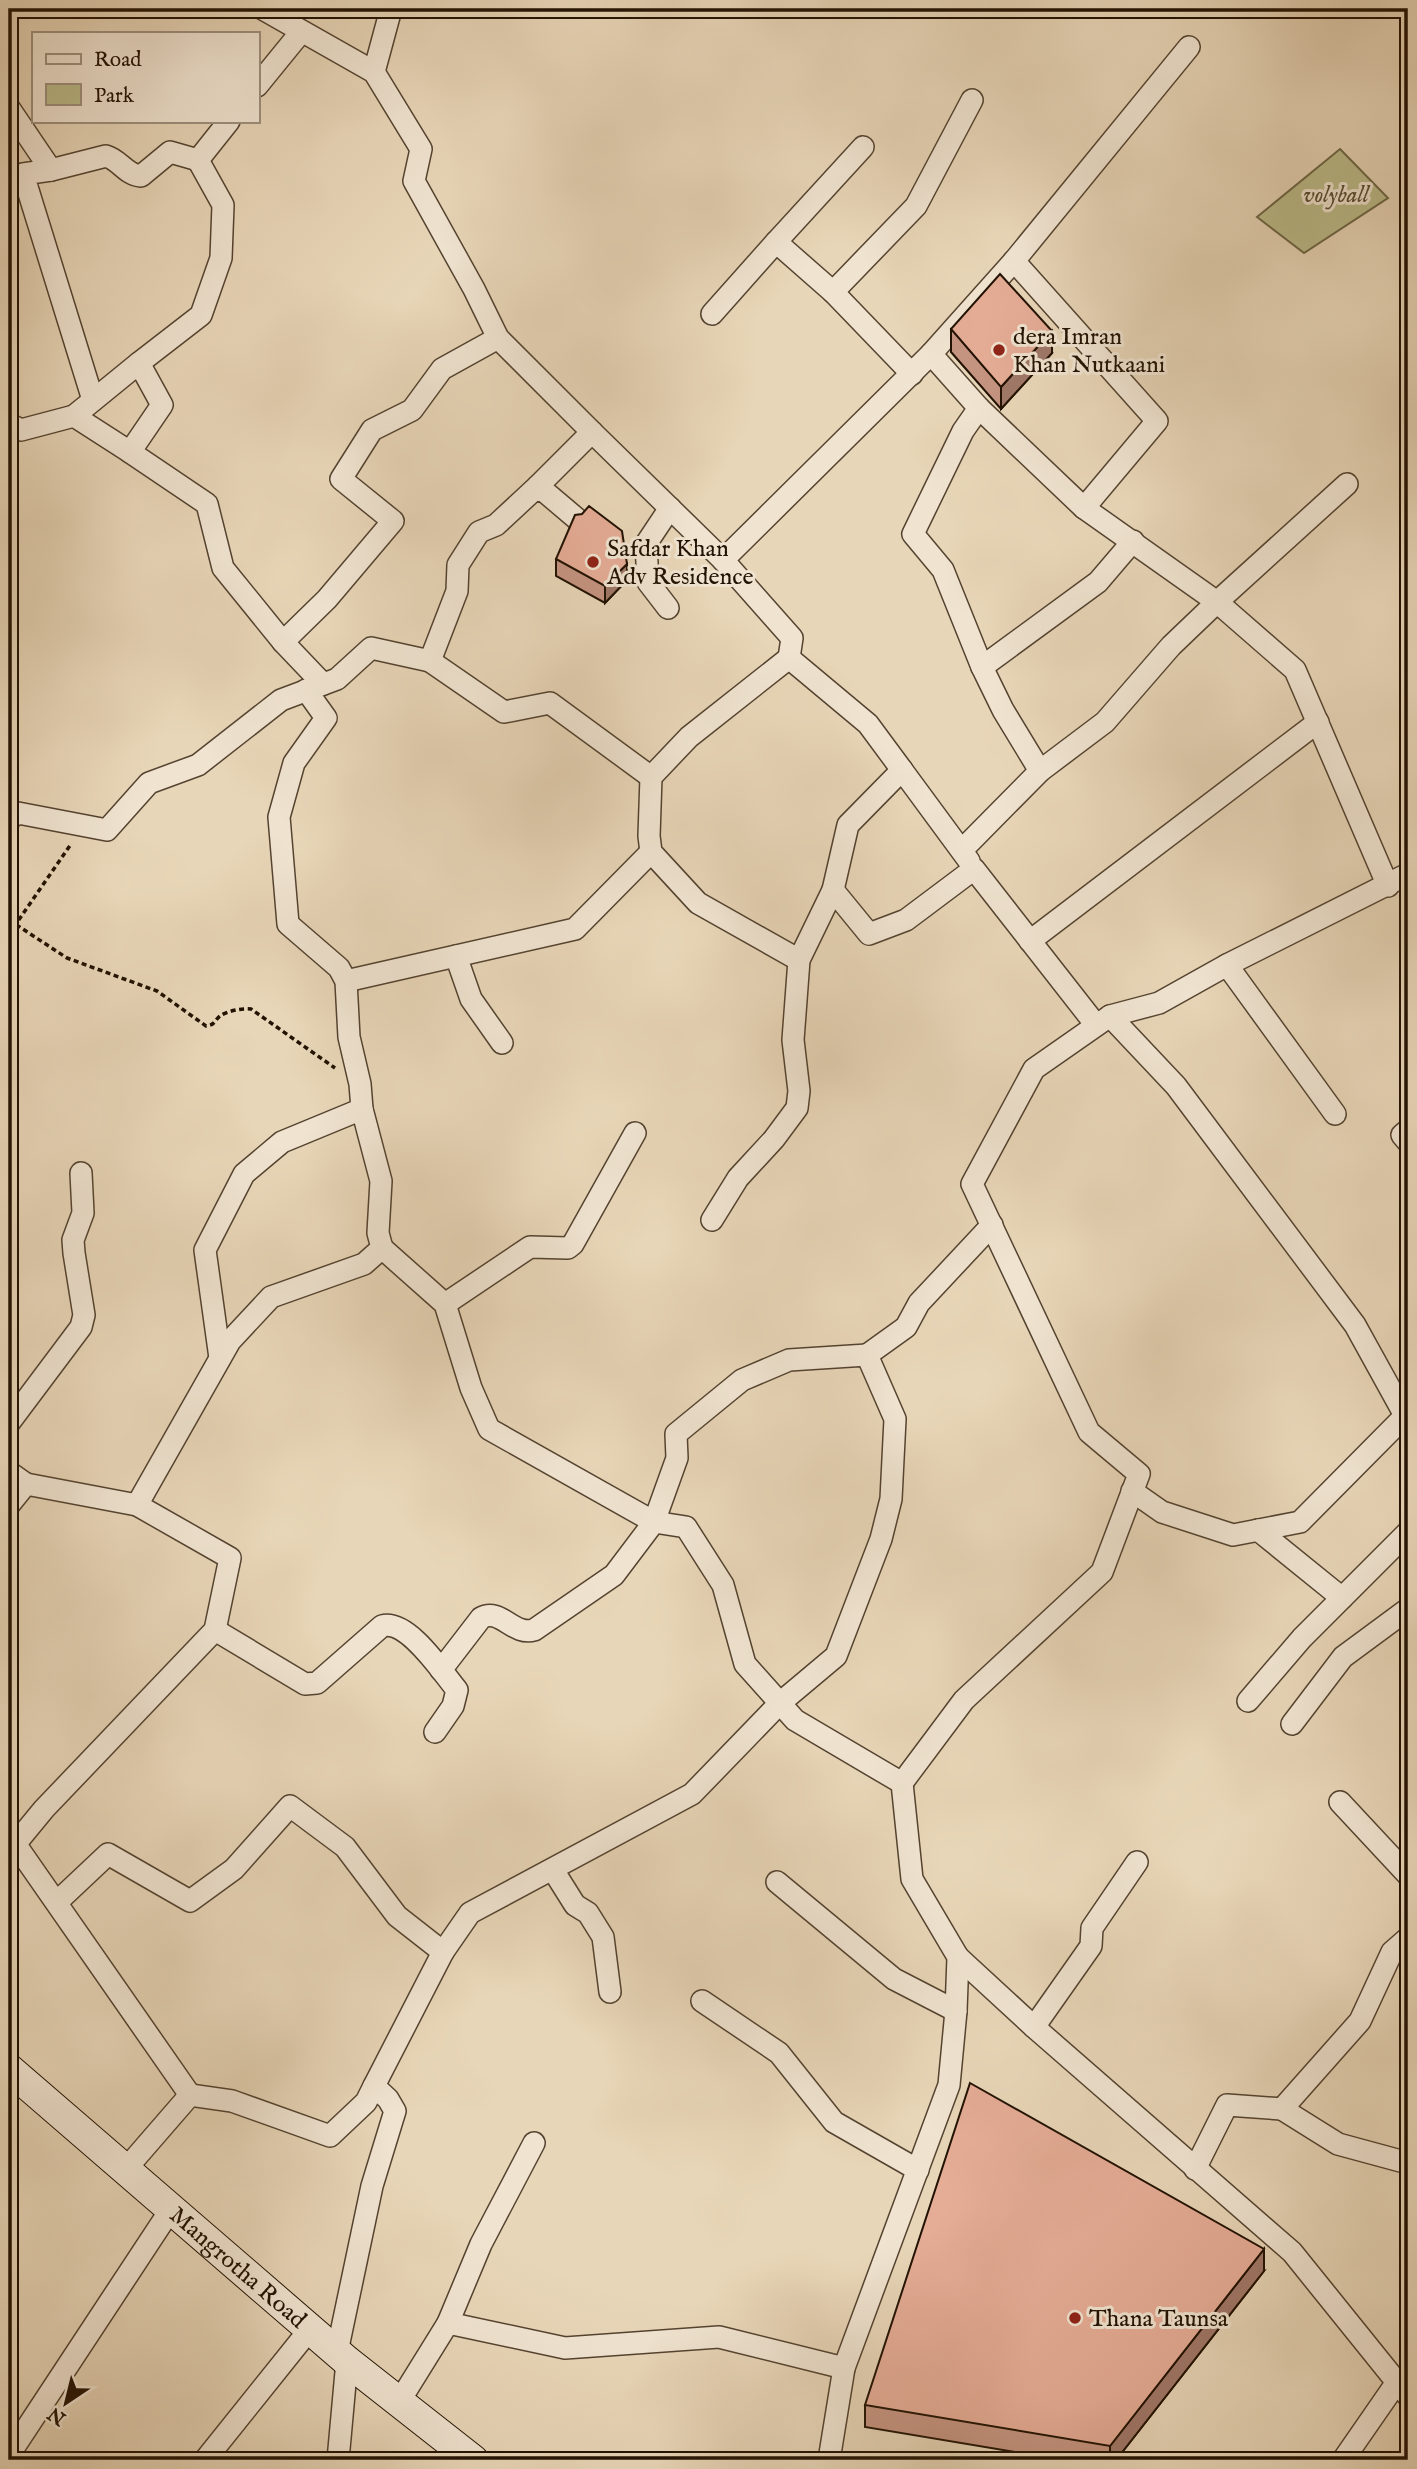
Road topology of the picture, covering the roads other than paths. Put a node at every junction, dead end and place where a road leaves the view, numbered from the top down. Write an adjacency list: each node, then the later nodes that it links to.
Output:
1 (263, 9): 3 (street)
2 (391, 9): 5 (street)
3 (301, 32): 5 (street); 6 (street)
4 (1189, 47): 15 (street)
5 (374, 72): 18 (street)
6 (259, 84)
7 (972, 100): 16 (street)
8 (9, 108): 12 (street)
9 (228, 122): 11 (street)
10 (863, 147): 14 (street)
11 (198, 160): 12 (street); 20 (street)
12 (51, 170): 13 (street)
13 (16, 178): 22 (street)
14 (776, 242): 16 (street); 17 (street)
15 (1014, 261): 19 (street); 32 (street)
16 (833, 292): 21 (street)
17 (712, 314)
18 (498, 338): 26 (street); 38 (street)
19 (931, 354): 21 (street); 23 (street)
20 (139, 363): 22 (street); 28 (street)
21 (912, 374): 35 (street)
22 (93, 400): 24 (street)
23 (979, 408): 32 (street); 41 (street)
24 (74, 416): 25 (street); 28 (street)
25 (15, 427): 27 (street)
26 (592, 432): 30 (street); 31 (street)
27 (9, 447)
28 (130, 452): 38 (street)
29 (1346, 484): 36 (street)
30 (538, 486): 33 (street); 40 (street)
31 (670, 508): 35 (street); 37 (street)
32 (1084, 508): 34 (street)
33 (577, 519)
34 (1133, 541): 36 (street); 41 (street)
35 (723, 560): 39 (street)
36 (1217, 602): 43 (street); 45 (street)
37 (668, 608)
38 (283, 642): 42 (street)
39 (789, 658): 44 (street); 46 (street)
40 (430, 661): 42 (street); 46 (street)
41 (982, 667): 45 (street)
42 (315, 687): 47 (street); 58 (street)
43 (1318, 722): 52 (street); 54 (street)
44 (902, 770): 48 (street); 53 (street)
45 (1040, 771): 48 (street)
46 (651, 777): 49 (street)
47 (9, 819)
48 (961, 850): 50 (street)
49 (651, 852): 55 (street); 56 (street)
50 (974, 869): 53 (street); 54 (street)
51 (1408, 874): 52 (street)
52 (1388, 886): 57 (street)
53 (833, 890): 56 (street)
54 (1030, 941): 59 (street)
55 (456, 956): 58 (street); 60 (street)
56 (799, 960): 67 (street)
57 (1227, 965): 59 (street); 62 (street)
58 (346, 981): 61 (street)
59 (1103, 1020): 68 (street); 73 (street)
60 (502, 1044)
61 (362, 1109): 69 (street); 72 (street)
62 (1335, 1114)
63 (1408, 1130): 65 (street)
64 (635, 1133): 70 (street)
65 (1408, 1142)
66 (81, 1173): 74 (street)
67 (712, 1220)
68 (992, 1225): 71 (street); 76 (street)
69 (382, 1248): 70 (street); 72 (street)
70 (444, 1304): 79 (street)
71 (867, 1355): 79 (street); 87 (street)
72 (220, 1358): 78 (street)
73 (1407, 1418): 80 (street)
74 (9, 1423)
75 (17, 1478): 77 (street); 78 (street)
76 (1132, 1491): 80 (street); 90 (street)
77 (9, 1505)
78 (137, 1505): 84 (street)
79 (654, 1522): 85 (street); 87 (street)
80 (1258, 1530): 82 (street)
81 (1408, 1532): 82 (street)
82 (1342, 1598): 86 (street)
83 (1408, 1609): 88 (street)
84 (215, 1630): 85 (street); 92 (street)
85 (441, 1670): 89 (street)
86 (1248, 1701)
87 (780, 1703): 90 (street); 94 (street)
88 (1292, 1724)
89 (435, 1732)
90 (902, 1783): 100 (street)
91 (1340, 1802): 95 (street)
92 (12, 1839): 97 (street)
93 (1137, 1862): 104 (street)
94 (553, 1870): 99 (street); 101 (street)
95 (1408, 1875)
96 (777, 1882): 103 (street)
97 (57, 1902): 99 (street); 107 (street)
98 (1408, 1938): 108 (street)
99 (443, 1952): 106 (street)
100 (958, 1957): 103 (street); 104 (street)
101 (610, 1992)
102 (702, 2001): 113 (street)
103 (956, 2011): 113 (street)
104 (1034, 2027): 111 (street)
105 (9, 2070): 112 (main road, Mangrotha Road)
106 (374, 2086): 107 (street); 117 (street)
107 (190, 2095): 112 (street)
108 (1282, 2109): 110 (street); 111 (street)
109 (534, 2143): 115 (street)
110 (1408, 2163)
111 (1195, 2169): 119 (street)
112 (125, 2170): 114 (main road, Mangrotha Road)
113 (918, 2170): 118 (street)
114 (171, 2210): 116 (main road, Mangrotha Road); 121 (street)
115 (449, 2323): 118 (street); 120 (street)
116 (310, 2329): 117 (main road, Mangrotha Road); 122 (street)
117 (342, 2357): 120 (main road, Mangrotha Road); 123 (street)
118 (844, 2368): 125 (street)
119 (1403, 2389): 126 (street)
120 (399, 2402): 124 (main road, Mangrotha Road)
121 (9, 2455)
122 (205, 2460)
123 (338, 2460)
124 (473, 2460)
125 (829, 2460)
126 (1343, 2460)

